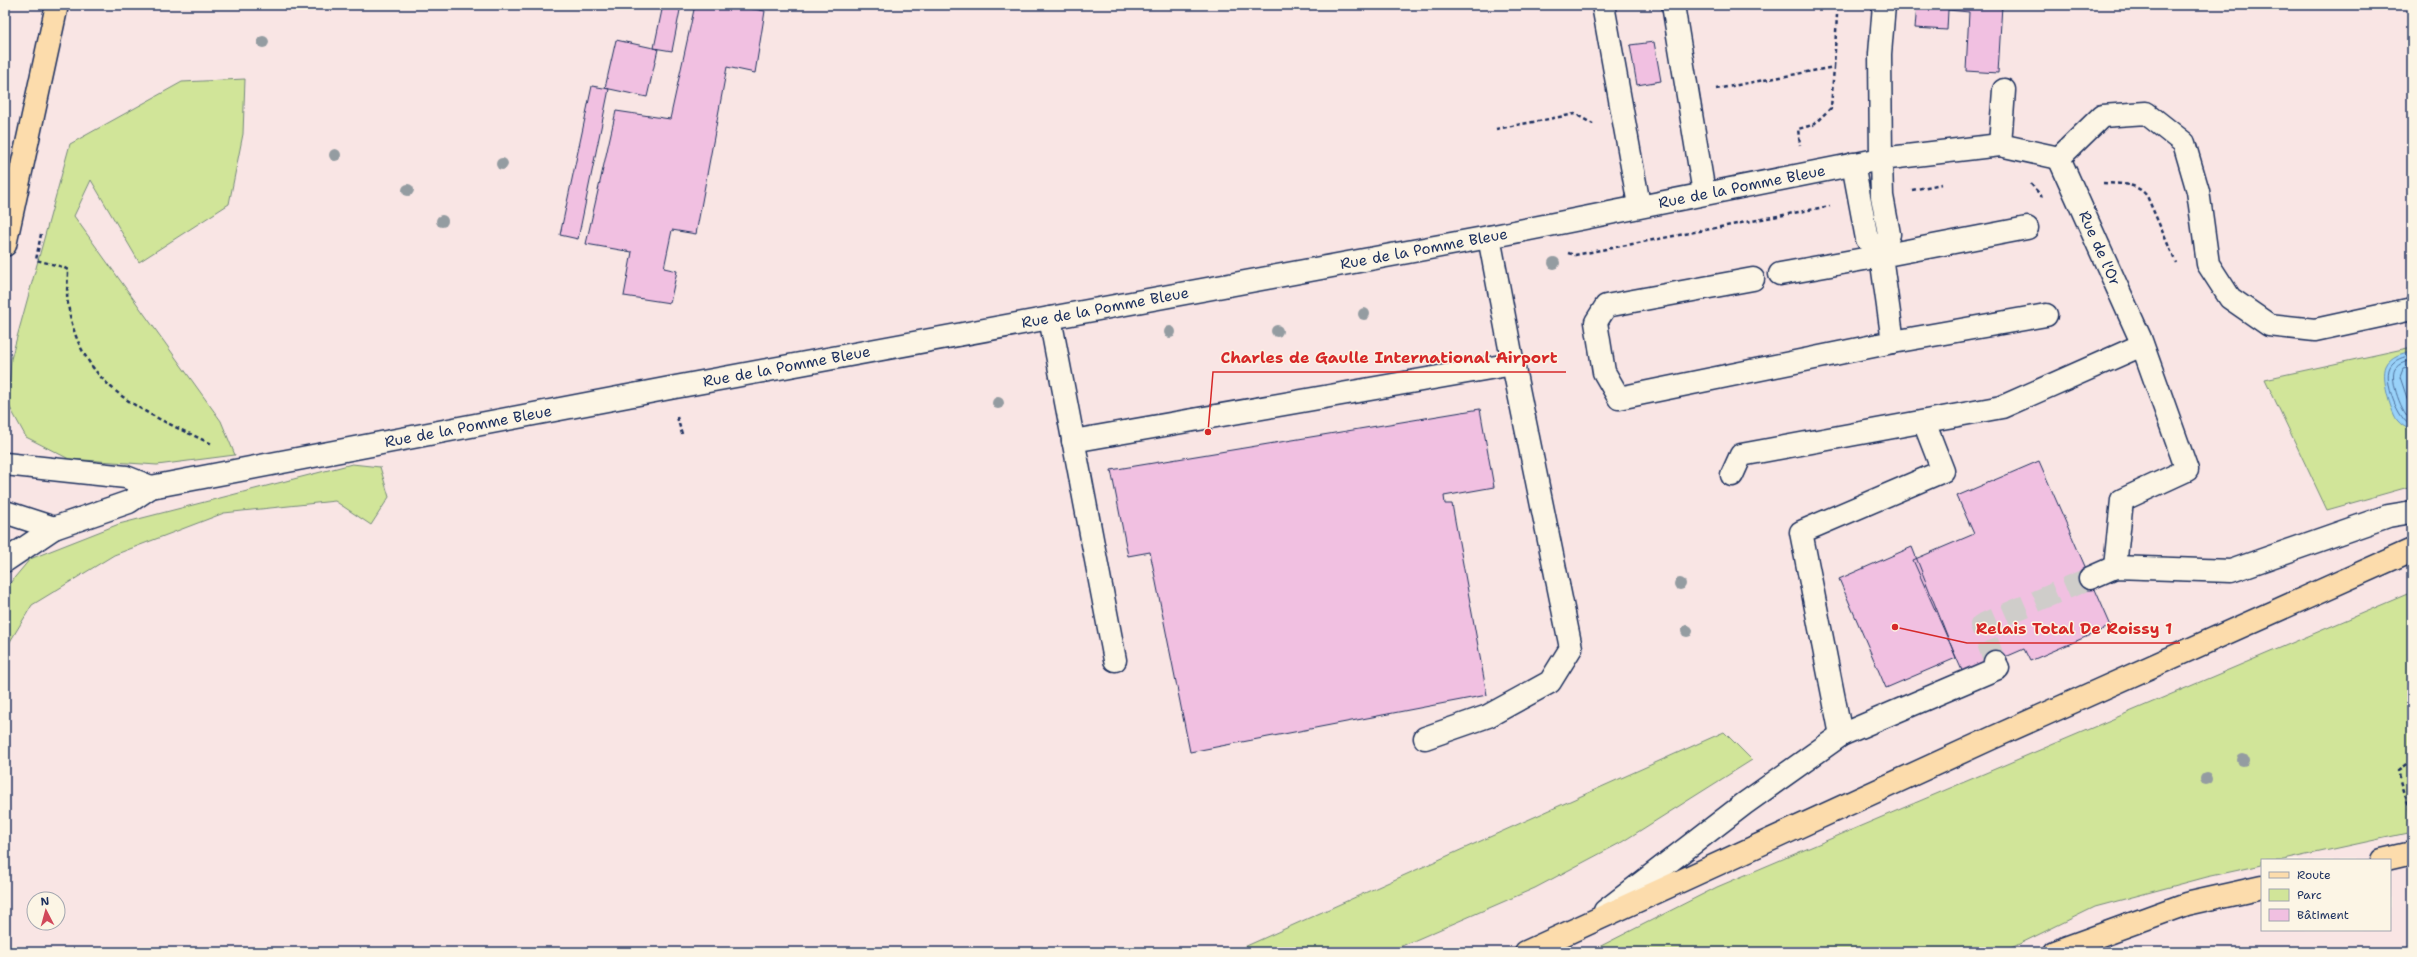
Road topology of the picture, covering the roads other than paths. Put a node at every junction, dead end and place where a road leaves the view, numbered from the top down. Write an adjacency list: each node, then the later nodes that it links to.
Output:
1 (57, 5): 14 (main road)
2 (1603, 5): 11 (street)
3 (1673, 5): 10 (street)
4 (1884, 5): 8 (street)
5 (2004, 90): 6 (street)
6 (2000, 145): 7 (street, Rue de la Pomme Bleue); 8 (street, Rue de la Pomme Bleue)
7 (2059, 158): 18 (street); 22 (street, Rue de l'Or)
8 (1881, 159): 9 (street, Rue de la Pomme Bleue); 15 (street)
9 (1853, 164): 10 (street, Rue de la Pomme Bleue); 15 (street)
10 (1704, 193): 11 (street, Rue de la Pomme Bleue)
11 (1639, 206): 13 (street, Rue de la Pomme Bleue)
12 (2027, 228): 15 (street)
13 (1489, 237): 20 (street, Rue de la Pomme Bleue); 23 (street)
14 (5, 245)
15 (1881, 256): 16 (street); 21 (street)
16 (1780, 274)
17 (1753, 279): 21 (street)
18 (2412, 309)
19 (2046, 315): 21 (street)
20 (1050, 318): 25 (street); 28 (street, Rue de la Pomme Bleue)
21 (1893, 342)
22 (2141, 342): 24 (street); 34 (street, Rue de l'Or)
23 (1513, 364): 25 (street); 39 (street)
24 (1924, 422): 27 (street); 38 (street)
25 (1073, 441): 36 (street)
26 (5, 464): 28 (street)
27 (1732, 476)
28 (151, 487): 31 (street, Rue de la Pomme Bleue)
29 (5, 512): 31 (street)
30 (2412, 512): 34 (street)
31 (54, 528): 33 (street, Rue de la Pomme Bleue)
32 (2412, 550): 43 (main road)
33 (5, 561)
34 (2115, 567): 35 (street)
35 (2090, 578)
36 (1115, 660)
37 (1995, 662): 38 (street)
38 (1841, 735): 43 (street)
39 (1425, 738)
40 (2412, 853): 41 (main road)
41 (2386, 859)
42 (2261, 887): 45 (main road)
43 (1588, 924): 44 (main road)
44 (1526, 952)
45 (2054, 952)

